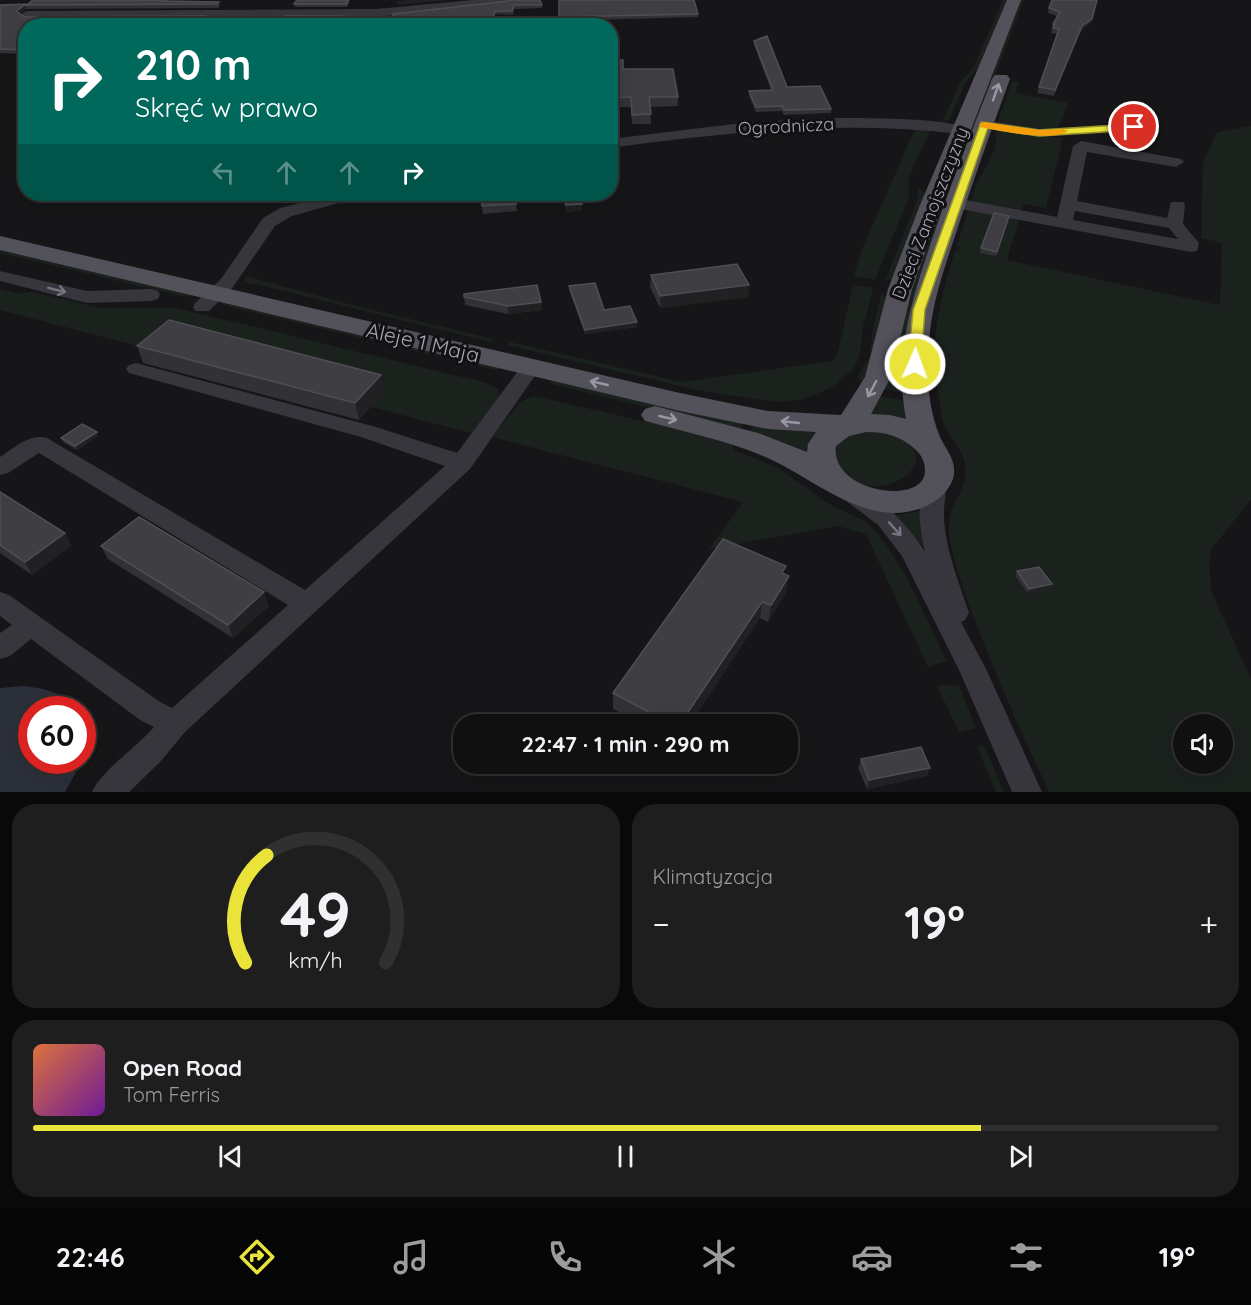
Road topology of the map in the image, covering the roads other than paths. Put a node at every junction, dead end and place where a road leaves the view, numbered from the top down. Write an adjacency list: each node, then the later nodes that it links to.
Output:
1 (508, 0): 4 (street)
2 (1014, 0): 7 (main road, Dzieci Zamojszczyzny)
3 (1030, 0): 5 (main road, Dzieci Zamojszczyzny, one-way to 3)
4 (26, 15)
5 (984, 124): 6 (street); 11 (main road, Dzieci Zamojszczyzny)
6 (1140, 127)
7 (961, 130): 8 (street, Ogrodnicza); 23 (main road, Dzieci Zamojszczyzny, one-way to 23)
8 (618, 143)
9 (1176, 162): 12 (street)
10 (327, 201): 20 (street)
11 (955, 203): 14 (street); 24 (main road, Dzieci Zamojszczyzny)
12 (1069, 205): 14 (street); 15 (street)
13 (1178, 205): 15 (street)
14 (1064, 223): 15 (street)
15 (1175, 224)
16 (0, 243): 20 (main road, Aleje 1 Maja)
17 (0, 258): 19 (main road, Aleje 1 Maja)
18 (0, 276): 19 (street, one-way to 19)
19 (151, 295): 20 (main road, Aleje 1 Maja)
20 (210, 300): 22 (main road, Aleje 1 Maja)
21 (136, 369): 25 (street)
22 (526, 375): 23 (main road, Aleje 1 Maja, one-way to 22); 25 (street); 28 (main road, Aleje 1 Maja, one-way to 28)
23 (849, 424): 24 (main road); 28 (main road)
24 (932, 449): 27 (main road)
25 (462, 464): 30 (street)
26 (0, 467): 30 (street)
27 (935, 484): 28 (main road); 33 (street)
28 (842, 487): 33 (street, one-way to 33)
29 (0, 602): 31 (street)
30 (308, 604): 34 (street)
31 (31, 625): 32 (street); 34 (street)
32 (0, 648)
33 (973, 671): 36 (street)
34 (175, 723): 35 (street)
35 (107, 792)
36 (1027, 792)

